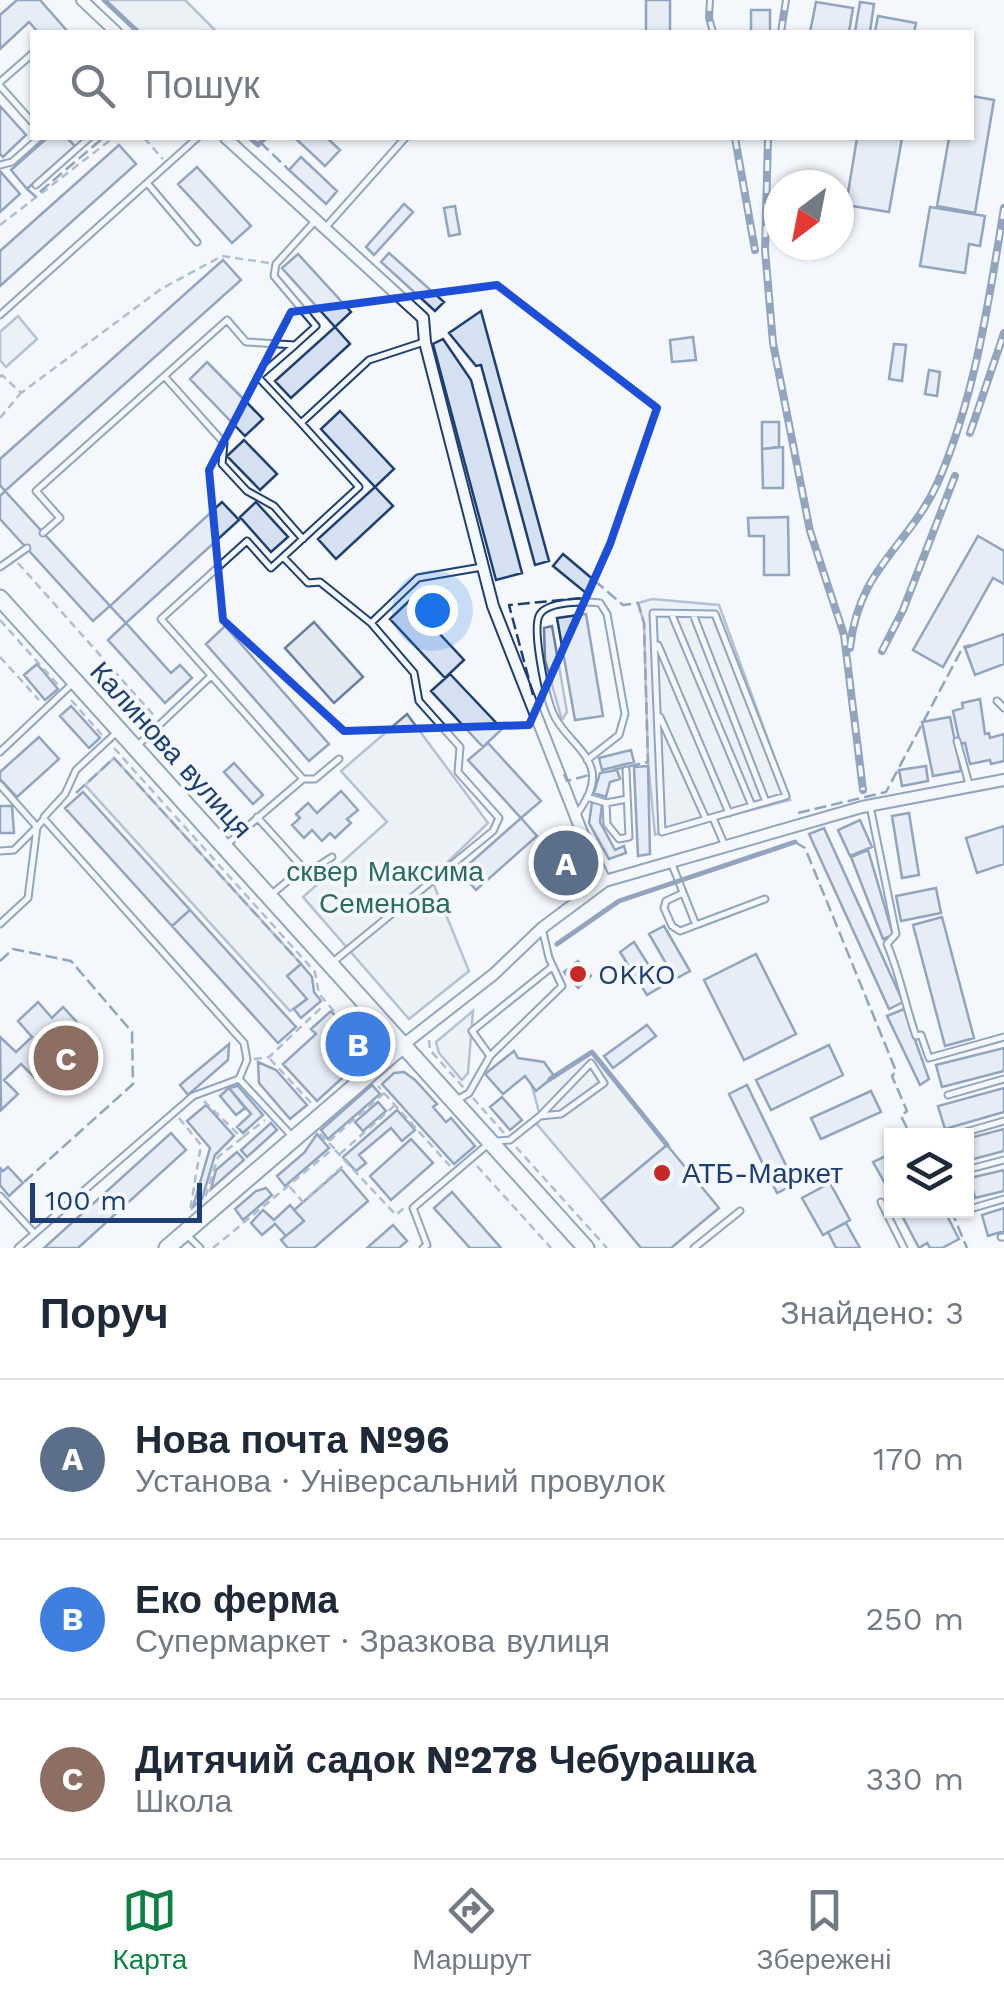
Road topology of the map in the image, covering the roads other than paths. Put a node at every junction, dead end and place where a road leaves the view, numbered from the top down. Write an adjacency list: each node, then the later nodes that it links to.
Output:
1 (82, 0): 2 (street)
2 (114, 30)
3 (30, 56): 4 (lane)
4 (0, 84): 5 (lane)
5 (30, 120)
6 (37, 140): 11 (lane)
7 (86, 140): 13 (lane)
8 (195, 140): 12 (lane)
9 (228, 140): 14 (street)
10 (403, 140): 14 (lane)
11 (0, 165)
12 (148, 184): 15 (lane); 16 (lane)
13 (36, 185)
14 (321, 224): 17 (street); 18 (lane)
15 (197, 242)
16 (0, 315)
17 (426, 342): 20 (lane); 26 (street)
18 (295, 345): 19 (lane); 20 (lane)
19 (165, 377): 21 (lane); 22 (lane)
20 (301, 423): 22 (lane)
21 (44, 533)
22 (303, 539): 24 (lane)
23 (26, 548): 25 (lane)
24 (283, 557): 30 (lane); 32 (lane)
25 (0, 567)
26 (482, 567): 30 (lane); 56 (street)
27 (0, 598): 33 (main road, Калинова вулиця)
28 (672, 614): 29 (lane); 31 (lane); 52 (lane)
29 (694, 614): 51 (lane); 51 (lane)
30 (371, 623): 73 (lane)
31 (656, 642): 36 (lane); 54 (lane)
32 (211, 676): 39 (lane); 44 (lane)
33 (70, 687): 37 (main road, Калинова вулиця); 40 (lane)
34 (997, 701): 35 (lane)
35 (1004, 708)
36 (658, 714): 58 (lane); 58 (lane)
37 (114, 735): 39 (main road, Калинова вулиця); 57 (lane)
38 (958, 741): 47 (lane)
39 (136, 748): 61 (main road, Калинова вулиця)
40 (0, 752)
41 (339, 759): 44 (lane)
42 (587, 760): 42 (lane); 48 (lane)
43 (626, 770): 49 (lane)
44 (303, 779): 55 (lane)
45 (1004, 780): 47 (street)
46 (0, 786): 59 (lane)
47 (970, 787): 53 (street)
48 (587, 798): 50 (lane); 56 (lane)
49 (627, 799): 50 (lane); 50 (lane)
50 (606, 802)
51 (766, 802): 52 (lane)
52 (752, 806): 54 (lane)
53 (870, 806): 60 (street); 75 (lane)
54 (729, 813): 58 (lane)
55 (257, 816): 61 (lane); 65 (lane)
56 (576, 816): 66 (street)
57 (44, 818): 59 (lane); 78 (lane)
58 (710, 818): 60 (lane)
59 (37, 827): 62 (lane); 70 (lane)
60 (725, 846): 64 (street)
61 (224, 847): 68 (main road, Калинова вулиця)
62 (0, 851)
63 (332, 856): 65 (lane)
64 (671, 862): 66 (street); 67 (lane)
65 (303, 868): 68 (lane)
66 (606, 881): 72 (street)
67 (683, 893): 71 (lane); 71 (lane)
68 (270, 896): 73 (main road, Калинова вулиця)
69 (765, 899): 71 (lane)
70 (0, 924)
71 (696, 924)
72 (542, 928): 74 (lane); 76 (street)
73 (331, 964): 76 (main road, Калинова вулиця)
74 (552, 966): 77 (lane); 77 (lane)
75 (1004, 1037)
76 (403, 1045): 81 (main road, Калинова вулиця); 85 (main road)
77 (490, 1056): 81 (lane)
78 (239, 1079): 85 (lane); 95 (lane)
79 (1004, 1079): 80 (lane)
80 (948, 1094)
81 (454, 1102): 86 (main road, Калинова вулиця)
82 (540, 1116): 82 (lane); 86 (lane)
83 (1004, 1121): 84 (lane)
84 (974, 1130)
85 (293, 1138): 94 (main road)
86 (490, 1142): 96 (lane); 100 (main road, Калинова вулиця)
87 (1004, 1160): 88 (lane)
88 (974, 1168)
89 (0, 1196): 95 (lane)
90 (1004, 1199): 92 (lane)
91 (881, 1202): 102 (lane)
92 (974, 1208)
93 (740, 1210): 101 (lane)
94 (185, 1232): 98 (main road); 99 (lane)
95 (34, 1234): 97 (lane)
96 (426, 1247)
97 (18, 1248)
98 (167, 1248)
99 (200, 1248)
100 (586, 1248)
101 (694, 1248)
102 (904, 1248)

